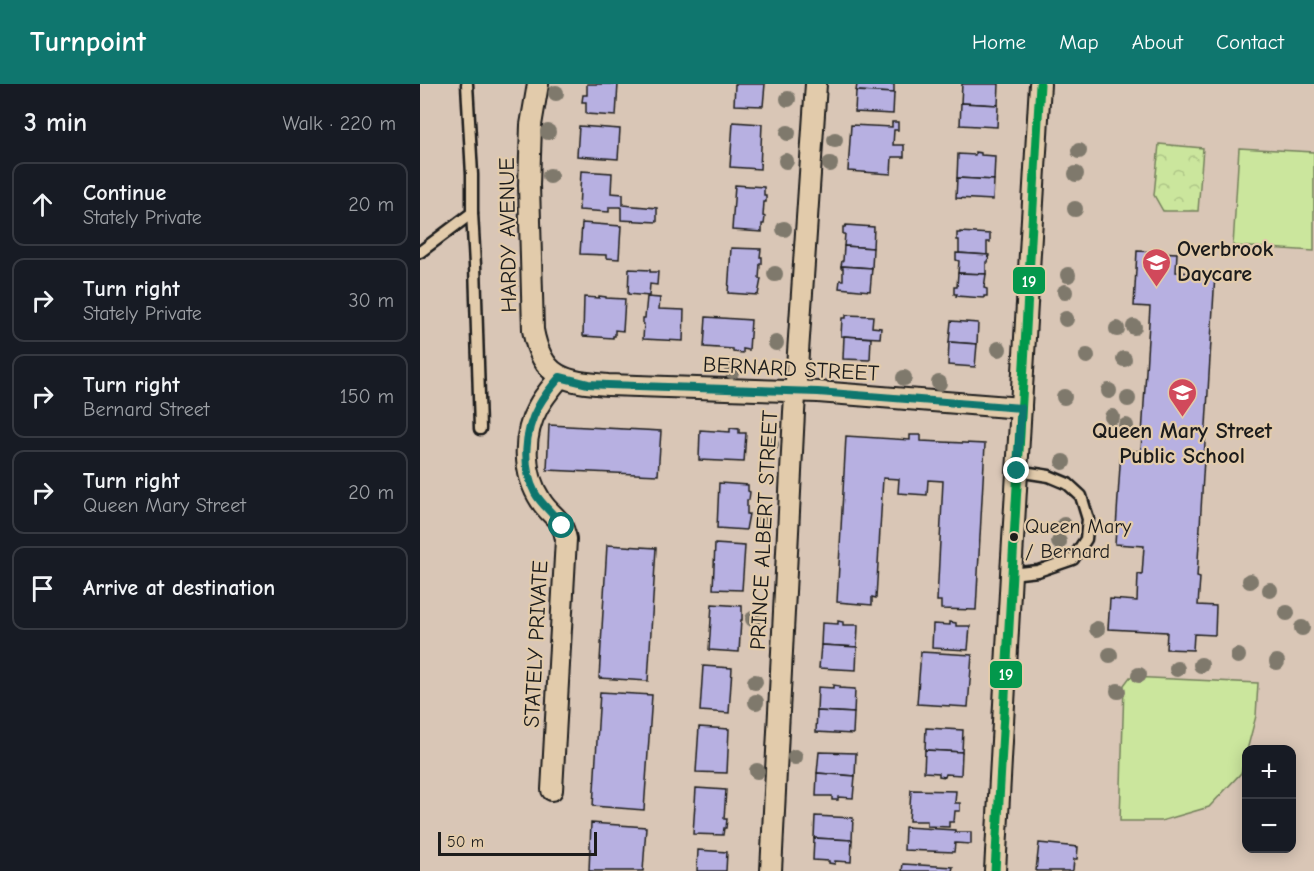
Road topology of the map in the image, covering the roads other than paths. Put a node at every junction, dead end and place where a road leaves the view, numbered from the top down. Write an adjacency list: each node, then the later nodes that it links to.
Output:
1 (467, 84): 5 (lane)
2 (538, 84): 7 (street, HARDY AVENUE)
3 (816, 84): 8 (street, PRINCE ALBERT STREET)
4 (1040, 84): 9 (street)
5 (472, 213): 6 (lane); 10 (lane)
6 (420, 252)
7 (560, 377): 8 (street, BERNARD STREET); 13 (street, STATELY PRIVATE)
8 (796, 392): 9 (street, BERNARD STREET); 14 (street, PRINCE ALBERT STREET)
9 (1021, 408): 11 (street)
10 (480, 429)
11 (1017, 471): 12 (street); 12 (lane)
12 (1011, 574): 15 (street)
13 (552, 790)
14 (771, 871)
15 (996, 871)

